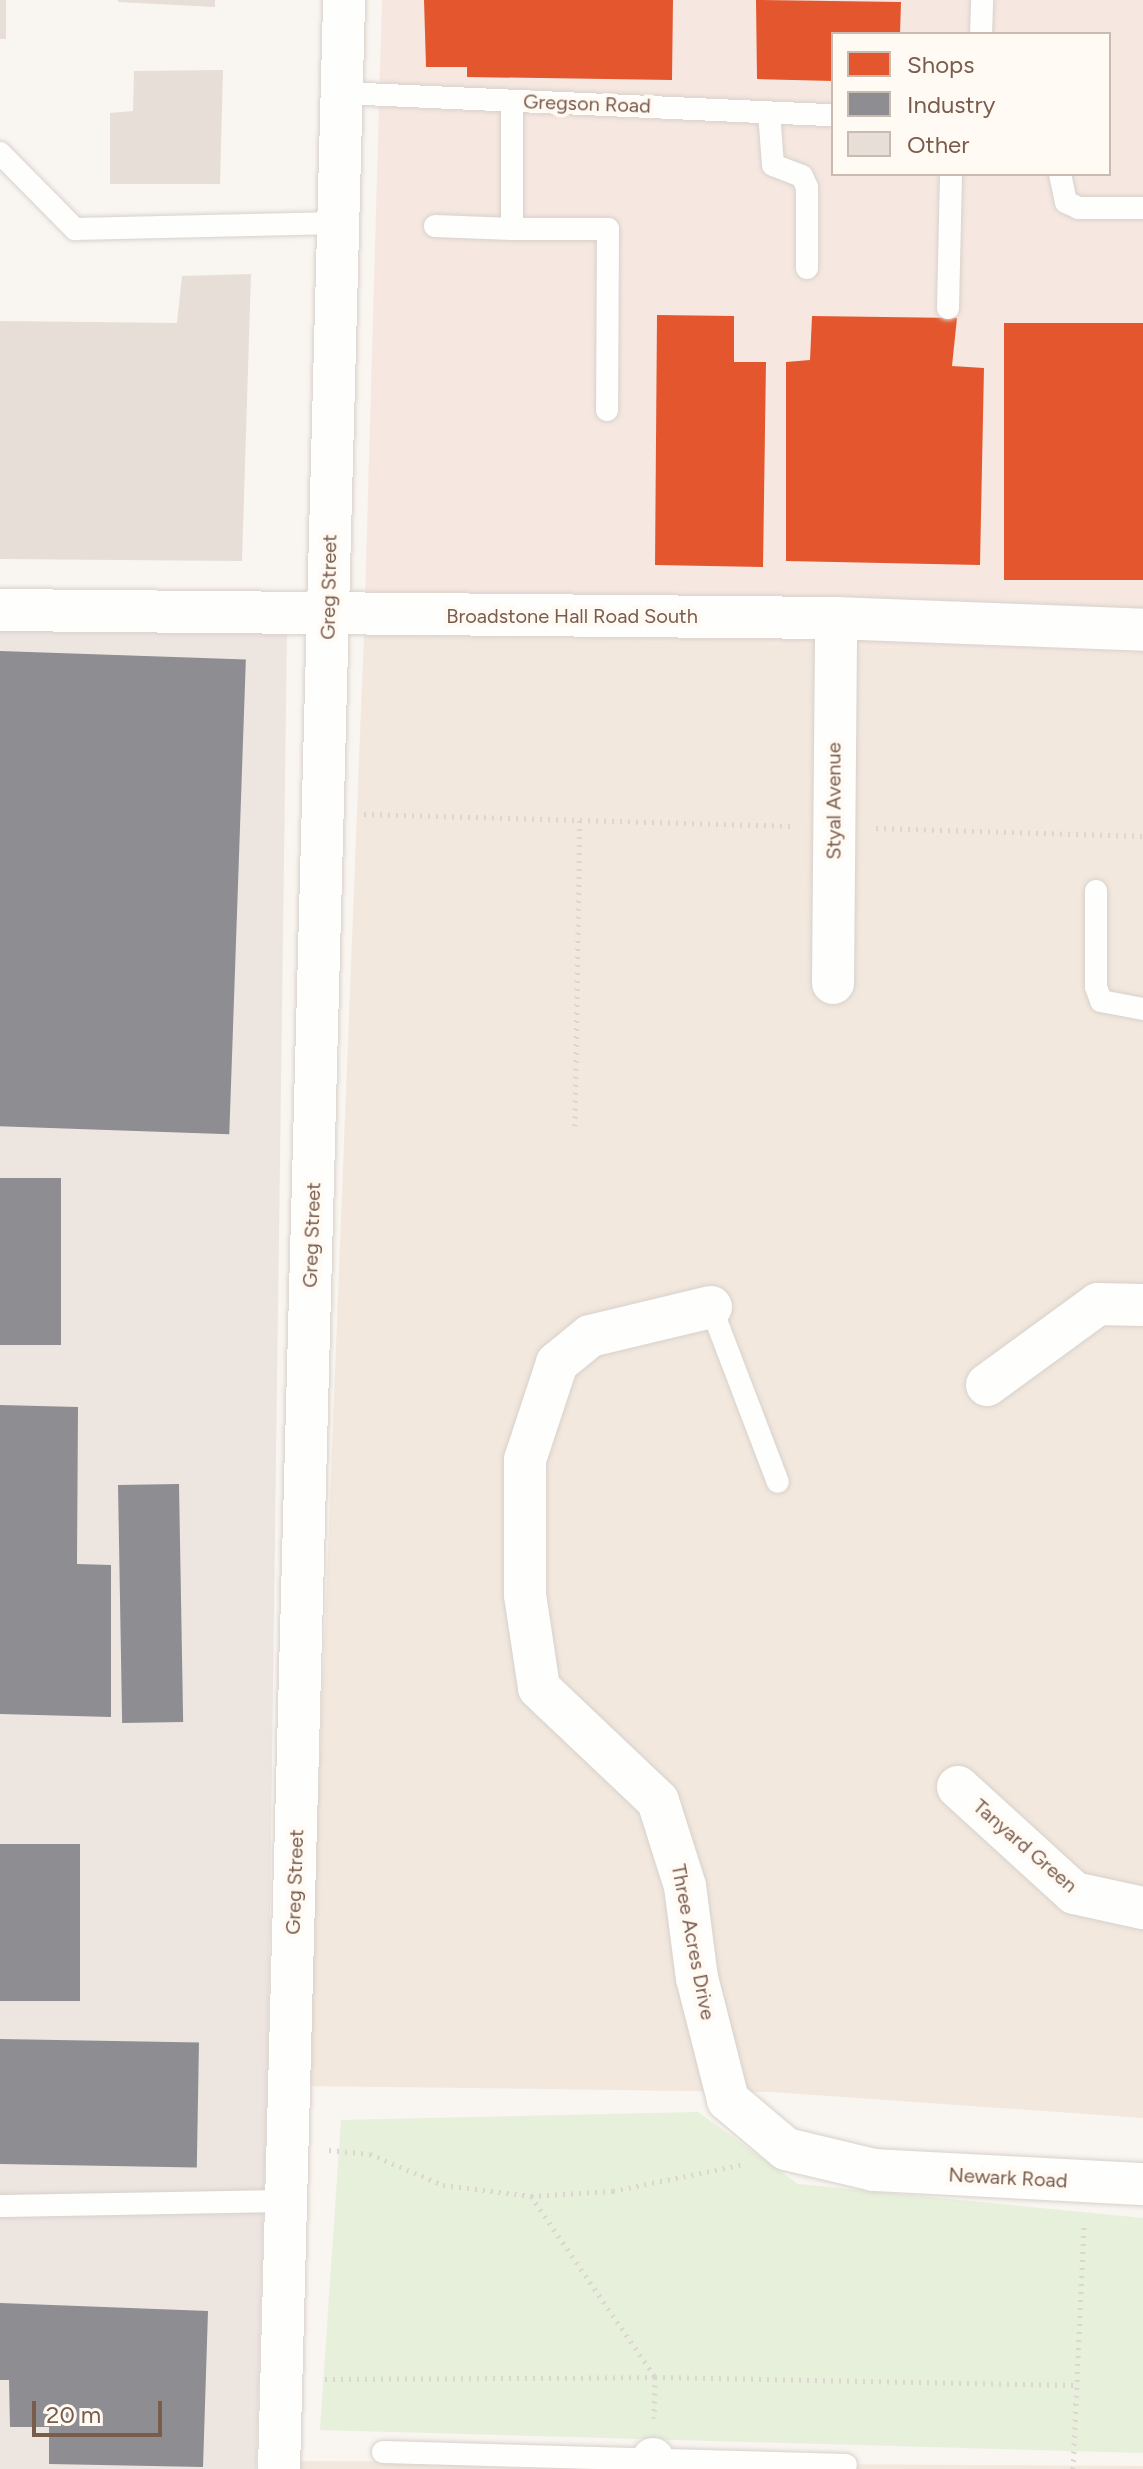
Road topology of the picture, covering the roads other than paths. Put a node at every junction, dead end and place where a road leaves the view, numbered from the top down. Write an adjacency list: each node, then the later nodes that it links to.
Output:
1 (344, 0): 4 (street, Greg Street)
2 (982, 0): 3 (lane)
3 (981, 32)
4 (342, 93): 5 (lane, Gregson Road); 12 (street, Greg Street)
5 (512, 101): 6 (lane, Gregson Road); 14 (lane)
6 (769, 112): 7 (lane, Gregson Road); 15 (lane)
7 (831, 115)
8 (0, 153): 12 (lane)
9 (951, 176): 16 (lane)
10 (1060, 176): 11 (lane)
11 (1143, 208)
12 (338, 223): 19 (street, Greg Street)
13 (435, 226): 14 (lane)
14 (512, 229): 17 (lane)
15 (807, 268)
16 (948, 308)
17 (607, 410)
18 (0, 610): 19 (street, Broadstone Hall Road South)
19 (329, 614): 20 (street, Broadstone Hall Road South); 33 (street, Greg Street)
20 (836, 618): 21 (street, Broadstone Hall Road South); 23 (street, Styal Avenue)
21 (1143, 630)
22 (1096, 891): 24 (lane)
23 (833, 983)
24 (1143, 1009)
25 (1143, 1305): 27 (street)
26 (711, 1307): 28 (lane); 31 (street, Three Acres Drive)
27 (987, 1385)
28 (778, 1482)
29 (958, 1787): 30 (street, Tanyard Green)
30 (1143, 1908)
31 (874, 2170): 32 (street, Newark Road)
32 (1143, 2184)
33 (286, 2201): 34 (lane); 38 (street, Greg Street)
34 (0, 2206)
35 (383, 2452): 36 (lane)
36 (653, 2464): 37 (lane)
37 (846, 2465)
38 (279, 2469)

